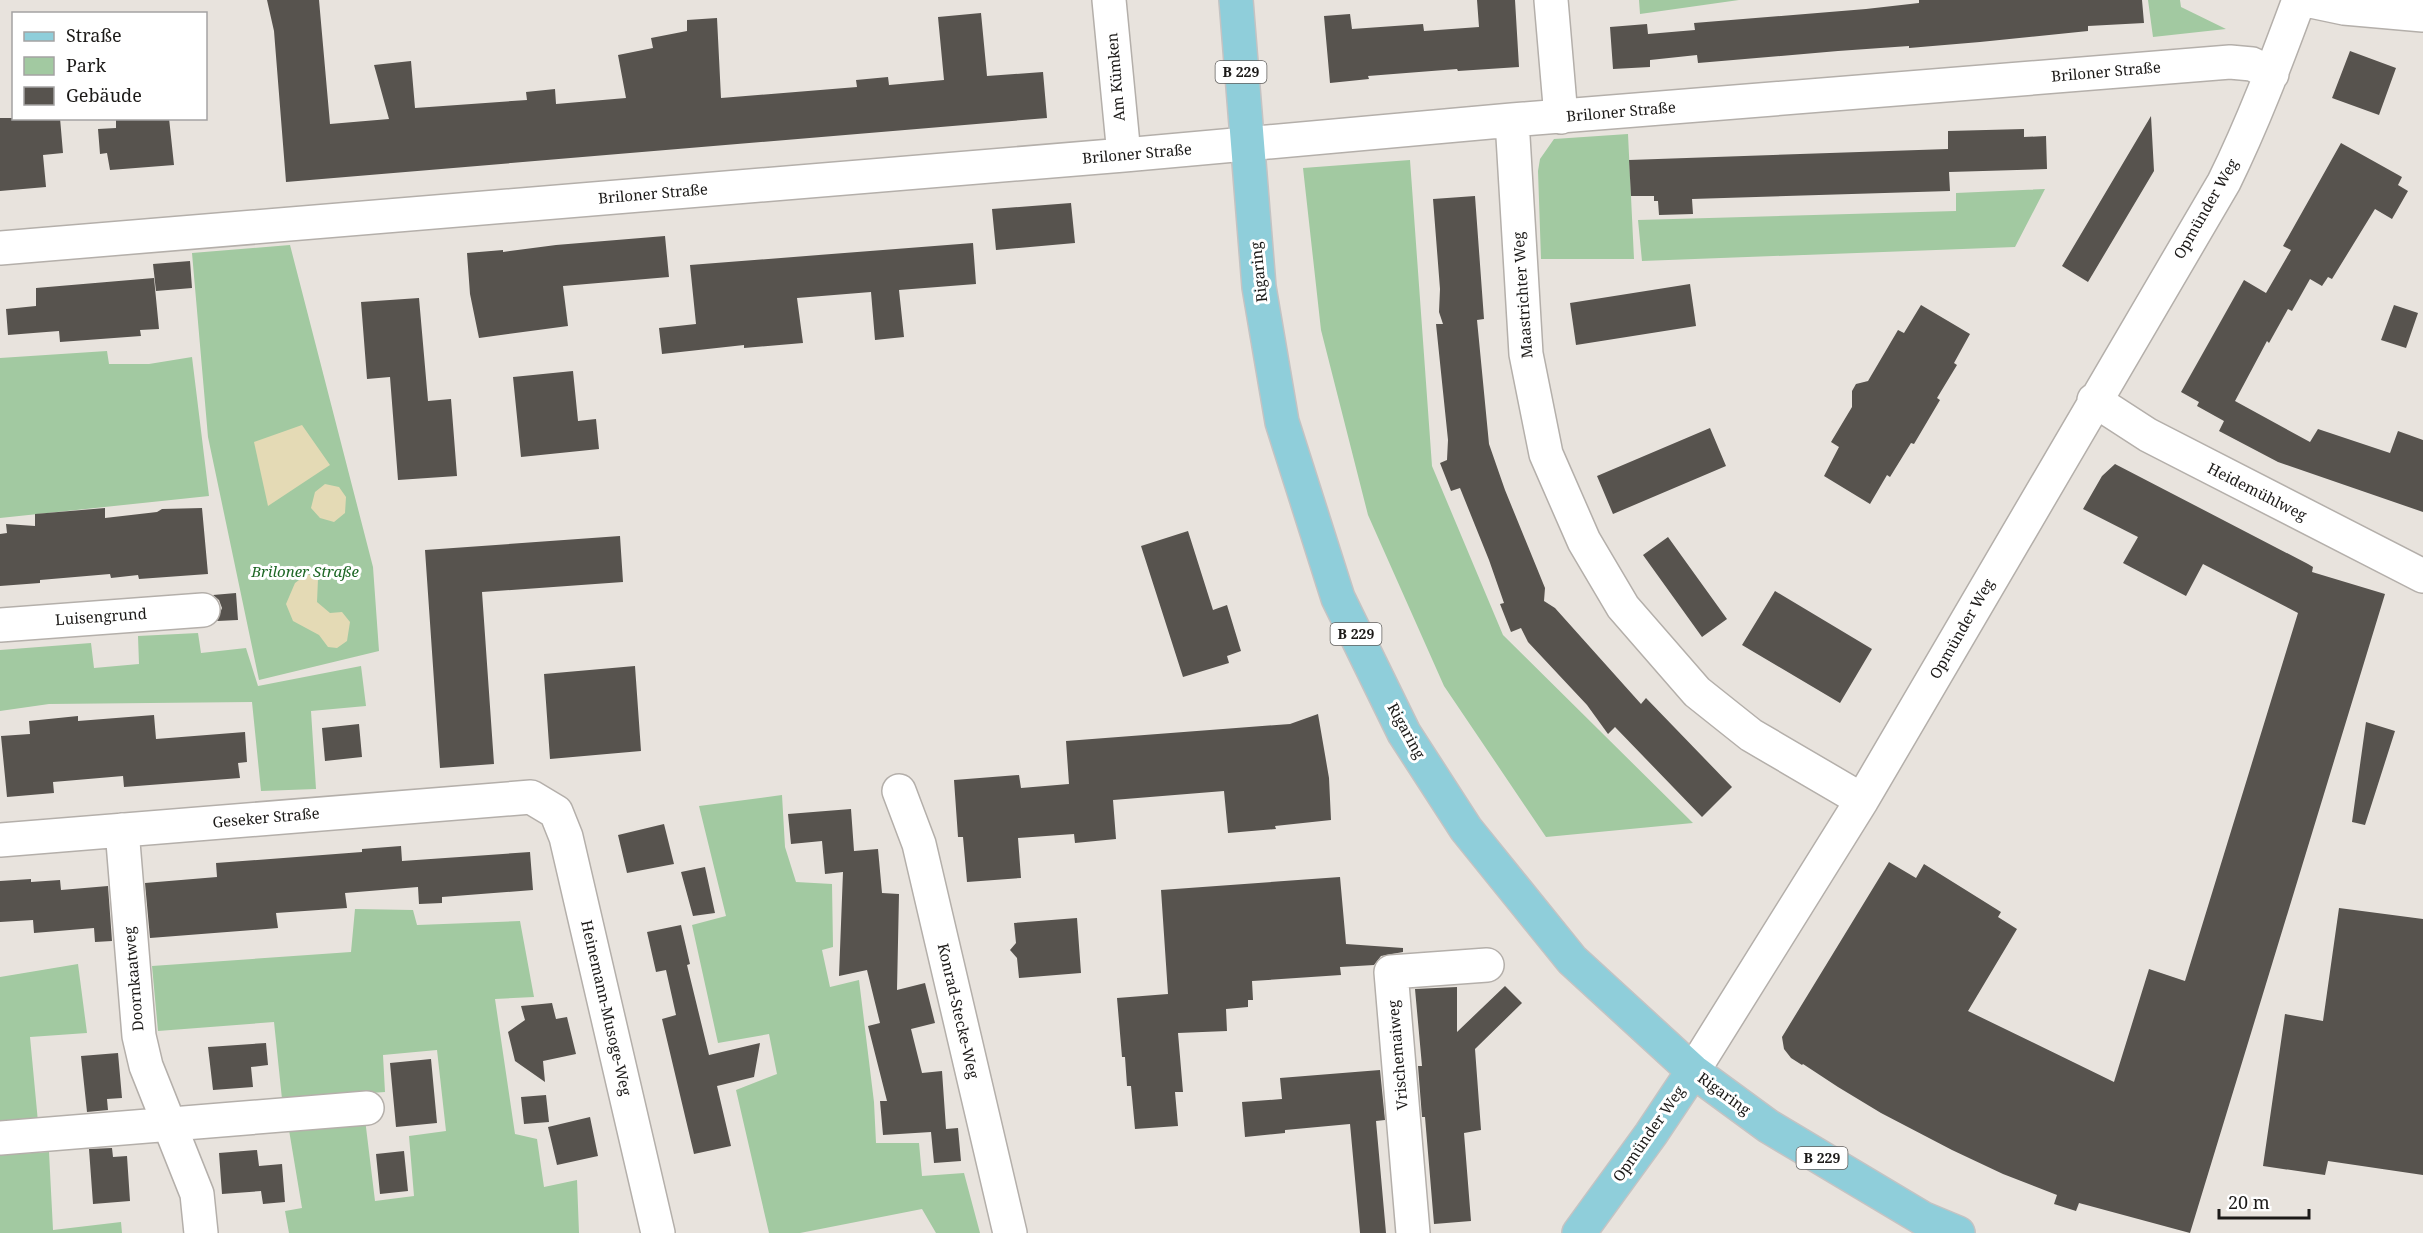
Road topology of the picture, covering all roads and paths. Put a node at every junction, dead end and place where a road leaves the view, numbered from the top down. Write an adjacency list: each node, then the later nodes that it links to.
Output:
1 (1109, 0): 11 (street, Am Kümken)
2 (1236, 0): 10 (main road, Rigaring / B 229)
3 (1551, 0): 8 (street)
4 (2299, 0): 7 (street, Opmünder Weg)
5 (2306, 0): 6 (street)
6 (2423, 15)
7 (2272, 74): 8 (street, Briloner Straße); 13 (street, Opmünder Weg)
8 (1561, 117): 9 (street, Briloner Straße)
9 (1512, 120): 10 (street, Briloner Straße); 19 (street, Maastrichter Weg)
10 (1247, 143): 11 (street, Briloner Straße); 23 (main road, Rigaring / B 229)
11 (1124, 155): 12 (street, Briloner Straße)
12 (0, 248)
13 (2094, 400): 14 (street, Heidemühlweg); 19 (street, Opmünder Weg)
14 (2423, 576)
15 (203, 610): 16 (street, Luisengrund)
16 (0, 625)
17 (899, 790): 29 (street, Konrad-Stecke-Weg)
18 (531, 797): 20 (street, Geseker Straße); 28 (street, Heinemann-Musoge-Weg)
19 (1862, 800): 23 (street, Opmünder Weg)
20 (122, 830): 21 (street, Geseker Straße); 25 (street, Doornkaatweg)
21 (0, 840)
22 (1486, 965): 30 (street, Vrischemaiweg)
23 (1693, 1071): 31 (main road, Opmünder Weg); 32 (main road, Rigaring / B 229)
24 (367, 1108): 25 (street)
25 (169, 1123): 26 (street); 27 (street, Doornkaatweg)
26 (0, 1138)
27 (201, 1233)
28 (658, 1233)
29 (1010, 1233)
30 (1413, 1233)
31 (1579, 1233)
32 (1958, 1233)

